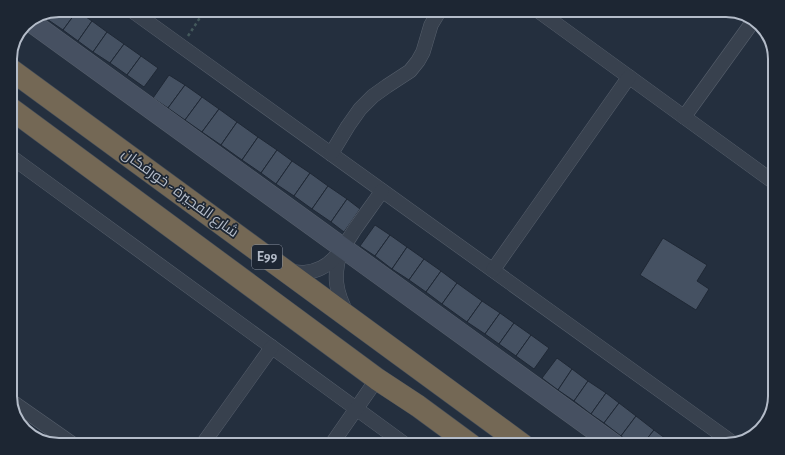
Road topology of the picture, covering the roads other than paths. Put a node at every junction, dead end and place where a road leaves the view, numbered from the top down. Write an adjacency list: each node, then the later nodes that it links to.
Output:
1 (141, 17): 10 (street)
2 (436, 17): 10 (street)
3 (547, 17): 7 (street)
4 (35, 25): 14 (street)
5 (750, 25): 9 (street)
6 (17, 74): 15 (highway, شارع الفجيرة - خورفكان / E99)
7 (629, 77): 9 (street); 16 (street)
8 (17, 113): 19 (highway, E99)
9 (684, 117): 12 (street)
10 (331, 154): 13 (street)
11 (17, 161): 18 (street)
12 (768, 178)
13 (382, 191): 14 (street); 16 (street)
14 (342, 248): 15 (street); 17 (street); 32 (street)
15 (280, 266): 17 (highway, شارع الفجيرة - خورفكان / E99)
16 (493, 270): 33 (street)
17 (349, 317): 23 (highway, شارع الفجيرة - خورفكان / E99)
18 (272, 347): 22 (street); 25 (street)
19 (377, 379): 21 (highway, E99); 22 (street)
20 (18, 406): 24 (street)
21 (418, 406): 28 (highway, E99); 29 (highway)
22 (356, 409): 26 (street); 27 (street)
23 (493, 423): 30 (highway); 31 (highway, شارع الفجيرة - خورفكان / E99)
24 (64, 438)
25 (207, 438)
26 (336, 438)
27 (396, 438)
28 (461, 438)
29 (475, 438)
30 (487, 438)
31 (513, 438)
32 (605, 438)
33 (726, 438)

